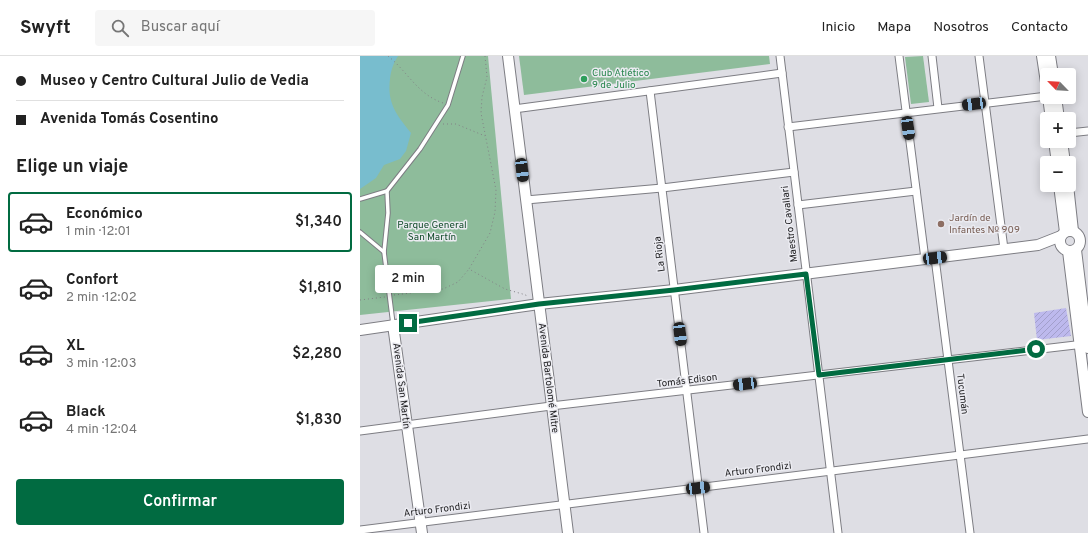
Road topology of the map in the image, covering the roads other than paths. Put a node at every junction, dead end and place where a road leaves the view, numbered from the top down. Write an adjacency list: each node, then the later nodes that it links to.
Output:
1 (462, 56): 23 (lane)
2 (508, 56): 16 (main road, Avenida Bartolomé Mitre)
3 (780, 56): 11 (street, Maestro Cavallari)
4 (899, 56): 17 (street, Tucumán)
5 (932, 56): 15 (street)
6 (979, 56): 14 (street)
7 (1042, 56): 9 (main road)
8 (1050, 56): 10 (main road)
9 (1044, 68)
10 (1052, 68)
11 (782, 73): 12 (street); 18 (street, Maestro Cavallari)
12 (650, 91): 16 (street); 22 (street, La Rioja)
13 (1040, 97): 14 (street)
14 (986, 103): 15 (street); 32 (street)
15 (938, 108): 17 (street)
16 (514, 109): 28 (main road, Avenida Bartolomé Mitre)
17 (906, 112): 18 (street); 24 (street, Tucumán)
18 (788, 127): 21 (street, Maestro Cavallari)
19 (1088, 131): 20 (street)
20 (1076, 132)
21 (794, 172): 22 (street); 29 (street, Maestro Cavallari)
22 (662, 188): 28 (street); 36 (street, La Rioja)
23 (387, 191): 27 (lane); 33 (lane, Avenida San Martín)
24 (916, 191): 29 (street); 34 (street, Tucumán)
25 (1061, 192): 31 (main road)
26 (1069, 192): 31 (main road)
27 (360, 199)
28 (526, 200): 37 (main road, Avenida Bartolomé Mitre)
29 (798, 205): 35 (street, Maestro Cavallari)
30 (360, 232): 33 (lane)
31 (1074, 240): 32 (main road); 40 (main road)
32 (1004, 249): 34 (main road)
33 (384, 252): 38 (lane, Avenida San Martín)
34 (930, 258): 35 (main road); 41 (street, Tucumán)
35 (806, 274): 36 (main road); 42 (street, Maestro Cavallari)
36 (674, 290): 37 (main road); 43 (street, La Rioja)
37 (539, 304): 38 (main road); 44 (main road, Avenida Bartolomé Mitre)
38 (394, 325): 39 (main road); 46 (main road, Avenida San Martín)
39 (360, 330)
40 (1086, 345): 41 (street, Tomás Edison); 45 (main road)
41 (948, 360): 42 (street, Tomás Edison); 49 (street, Tucumán)
42 (819, 375): 43 (street, Tomás Edison); 50 (street, Maestro Cavallari)
43 (687, 391): 44 (street, Tomás Edison); 51 (street, La Rioja)
44 (551, 406): 46 (street, Tomás Edison); 52 (main road, Avenida Bartolomé Mitre)
45 (1088, 412)
46 (406, 425): 47 (street, Tomás Edison); 53 (main road, Avenida San Martín)
47 (360, 431)
48 (1088, 439): 49 (street, Arturo Frondizi)
49 (960, 455): 50 (street, Arturo Frondizi); 59 (street, Tucumán)
50 (830, 471): 51 (street, Arturo Frondizi); 58 (street, Maestro Cavallari)
51 (698, 488): 52 (street, Arturo Frondizi); 57 (street, La Rioja)
52 (564, 504): 53 (street, Arturo Frondizi); 56 (main road, Avenida Bartolomé Mitre)
53 (420, 522): 54 (street, Arturo Frondizi); 55 (main road, Avenida San Martín)
54 (360, 530)
55 (422, 533)
56 (568, 533)
57 (704, 533)
58 (838, 533)
59 (970, 533)

